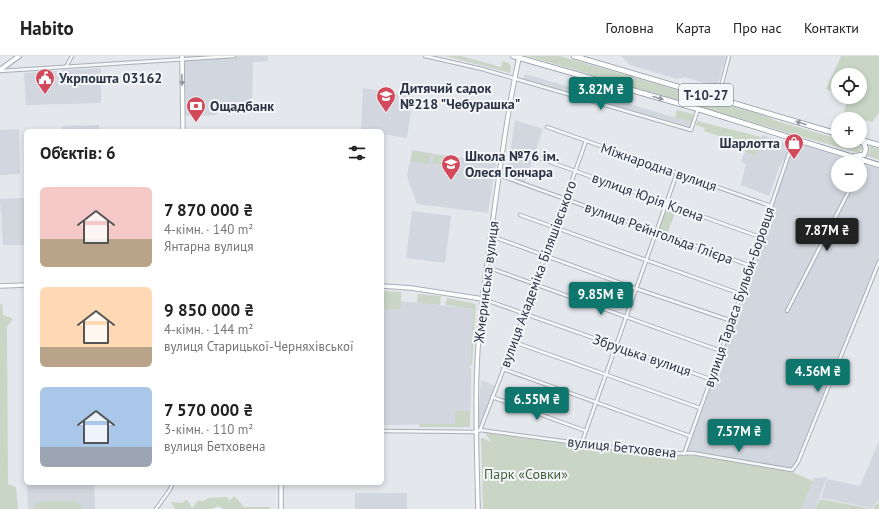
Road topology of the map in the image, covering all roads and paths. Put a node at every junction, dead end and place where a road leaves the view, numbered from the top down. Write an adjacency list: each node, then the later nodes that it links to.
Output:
1 (19, 56): 11 (main road)
2 (72, 56): 10 (street)
3 (234, 56): 8 (street)
4 (425, 56): 12 (street)
5 (513, 56): 9 (highway, Т-10-27)
6 (574, 56): 13 (highway, Т-10-27)
7 (729, 56): 13 (street)
8 (182, 58): 10 (street); 16 (main road, one-way to 16)
9 (519, 58): 12 (main road, Жмеринська вулиця); 14 (highway, Т-10-27, one-way to 14)
10 (66, 67): 11 (street)
11 (0, 70)
12 (514, 79): 14 (street); 30 (main road, Жмеринська вулиця)
13 (718, 98): 17 (highway, Т-10-27, one-way to 13)
14 (698, 109): 18 (highway, Т-10-27)
15 (547, 127): 19 (street, Міжнародна вулиця)
16 (183, 129)
17 (831, 132)
18 (794, 139): 23 (highway, Т-10-27); 34 (street, вулиця Тараса Бульби-Боровця)
19 (586, 141): 28 (street, вулиця Академіка Біляшівського); 29 (street, Міжнародна вулиця)
20 (867, 142): 21 (highway)
21 (879, 145)
22 (866, 148): 24 (highway)
23 (850, 156)
24 (861, 156)
25 (536, 157): 28 (street, вулиця Юрія Клена)
26 (867, 161): 27 (highway, Т-10-27)
27 (879, 165)
28 (575, 171): 32 (street, вулиця Академіка Біляшівського); 33 (street, вулиця Юрія Клена)
29 (677, 174): 33 (street); 34 (street, Міжнародна вулиця)
30 (499, 175): 32 (street, вулиця Рейнгольда Глієра); 38 (main road, Жмеринська вулиця)
31 (848, 192): 52 (street)
32 (565, 199): 36 (street, вулиця Академіка Біляшівського); 37 (street, вулиця Рейнгольда Глієра)
33 (667, 203): 37 (street); 39 (street, вулиця Юрія Клена)
34 (771, 206): 39 (street, вулиця Тараса Бульби-Боровця)
35 (520, 215): 36 (street)
36 (555, 227): 40 (street, вулиця Академіка Біляшівського); 41 (street)
37 (657, 232): 41 (street); 43 (street, вулиця Рейнгольда Глієра)
38 (491, 236): 40 (street); 44 (main road, Жмеринська вулиця)
39 (760, 237): 43 (street, вулиця Тараса Бульби-Боровця)
40 (545, 256): 46 (street, вулиця Академіка Біляшівського); 49 (street)
41 (647, 261): 49 (street); 50 (street)
42 (879, 262): 71 (street, вулиця Бетховена)
43 (750, 266): 50 (street, вулиця Тараса Бульби-Боровця)
44 (487, 267): 46 (street); 51 (main road, Жмеринська вулиця)
45 (24, 285): 47 (main road)
46 (534, 285): 53 (street, вулиця Академіка Біляшівського); 54 (street)
47 (0, 286)
48 (384, 286): 51 (main road)
49 (637, 289): 54 (street); 55 (street)
50 (741, 294): 55 (street, вулиця Тараса Бульби-Боровця)
51 (483, 299): 53 (street, Збруцька вулиця); 68 (main road, Жмеринська вулиця)
52 (787, 312)
53 (524, 313): 56 (street, вулиця Академіка Біляшівського); 57 (street, Збруцька вулиця)
54 (626, 318): 57 (street); 58 (street)
55 (732, 321): 58 (street, вулиця Тараса Бульби-Боровця)
56 (514, 342): 59 (street, вулиця Академіка Біляшівського); 60 (street)
57 (616, 346): 60 (street); 61 (street, Збруцька вулиця)
58 (721, 351): 61 (street, вулиця Тараса Бульби-Боровця)
59 (503, 369): 62 (street, вулиця Академіка Біляшівського); 63 (street)
60 (607, 374): 63 (street); 64 (street)
61 (710, 379): 64 (street, вулиця Тараса Бульби-Боровця)
62 (492, 397): 65 (street, вулиця Академіка Біляшівського); 67 (street)
63 (596, 403): 67 (street); 69 (street)
64 (700, 408): 69 (street, вулиця Тараса Бульби-Боровця)
65 (480, 430): 68 (street); 70 (street, вулиця Бетховена)
66 (384, 431): 68 (street)
67 (586, 431): 70 (street)
68 (476, 432): 76 (main road, Жмеринська вулиця)
69 (690, 436): 71 (street, вулиця Тараса Бульби-Боровця)
70 (582, 442): 71 (street, вулиця Бетховена)
71 (684, 454)
72 (172, 485): 74 (street)
73 (281, 485): 75 (main road)
74 (156, 509)
75 (281, 509)
76 (478, 509)

